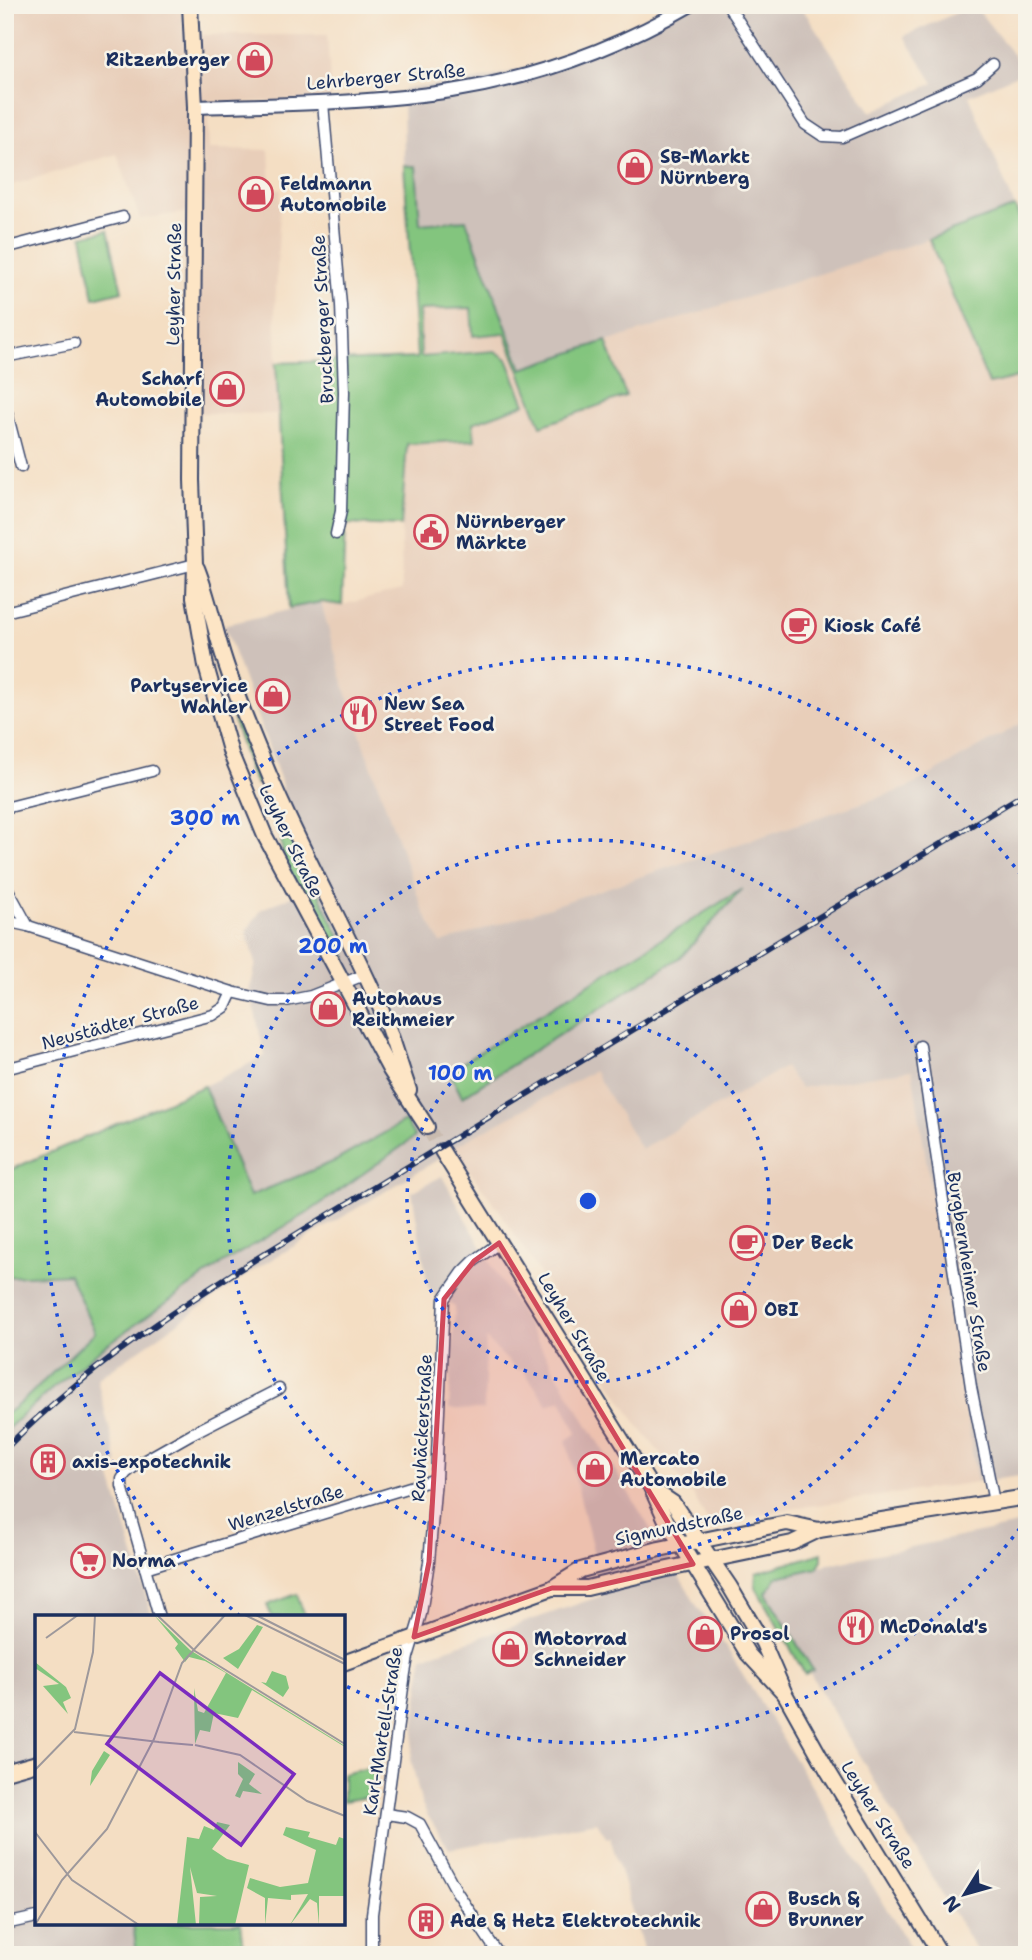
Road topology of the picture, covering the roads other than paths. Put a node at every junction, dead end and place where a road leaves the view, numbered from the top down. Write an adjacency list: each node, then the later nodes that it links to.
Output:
1 (190, 5): 6 (main road, Leyher Straße)
2 (691, 5): 5 (street, Lehrberger Straße)
3 (728, 5): 4 (street)
4 (993, 64)
5 (323, 103): 6 (street, Lehrberger Straße); 14 (street, Bruckberger Straße)
6 (195, 107): 15 (main road, Leyher Straße)
7 (123, 217): 8 (street)
8 (5, 247)
9 (74, 343): 10 (street)
10 (5, 357)
11 (5, 405): 12 (street)
12 (9, 438): 13 (street)
13 (21, 467)
14 (336, 534)
15 (195, 564): 16 (street); 22 (main road, Leyher Straße); 23 (main road, Leyher Straße)
16 (5, 612)
17 (152, 772): 18 (street)
18 (5, 808)
19 (5, 884): 21 (street)
20 (5, 921): 21 (street, Neustädter Straße)
21 (28, 926): 24 (street, Neustädter Straße)
22 (364, 975): 23 (street, Neustädter Straße); 27 (main road, Leyher Straße)
23 (343, 984): 24 (street, Neustädter Straße); 27 (main road, Leyher Straße)
24 (232, 992): 26 (street, Neustädter Straße)
25 (920, 1046): 35 (street, Burgbernheimer Straße)
26 (5, 1069)
27 (418, 1111): 28 (main road, Leyher Straße)
28 (427, 1127)
29 (442, 1152): 30 (main road, Leyher Straße)
30 (499, 1243): 32 (street, Rauhäckerstraße); 33 (main road, Leyher Straße)
31 (279, 1389): 41 (street)
32 (436, 1479): 41 (street, Wenzelstraße); 44 (street, Rauhäckerstraße)
33 (650, 1488): 37 (main road, Leyher Straße); 38 (main road, Leyher Straße)
34 (1027, 1497): 35 (main road, Sigmundstraße)
35 (994, 1502): 36 (main road, Sigmundstraße)
36 (819, 1530): 37 (main road, Sigmundstraße); 39 (main road, Sigmundstraße)
37 (700, 1540): 38 (main road, Sigmundstraße); 39 (main road, Leyher Straße)
38 (681, 1544): 40 (main road, Leyher Straße); 42 (main road, Sigmundstraße)
39 (713, 1560): 40 (main road, Sigmundstraße); 46 (main road, Leyher Straße)
40 (693, 1564): 42 (main road, Sigmundstraße); 46 (main road, Leyher Straße)
41 (145, 1568): 43 (street)
42 (552, 1588): 44 (main road, Sigmundstraße)
43 (158, 1615)
44 (414, 1637): 45 (main road, Sigmundstraße); 49 (street, Karl-Martell-Straße)
45 (345, 1662)
46 (785, 1694): 54 (main road, Leyher Straße)
47 (35, 1764): 48 (main road)
48 (5, 1772)
49 (386, 1814): 52 (street, Karl-Martell-Straße); 53 (street)
50 (35, 1917): 51 (street)
51 (5, 1924)
52 (372, 1955)
53 (499, 1955)
54 (941, 1955)

